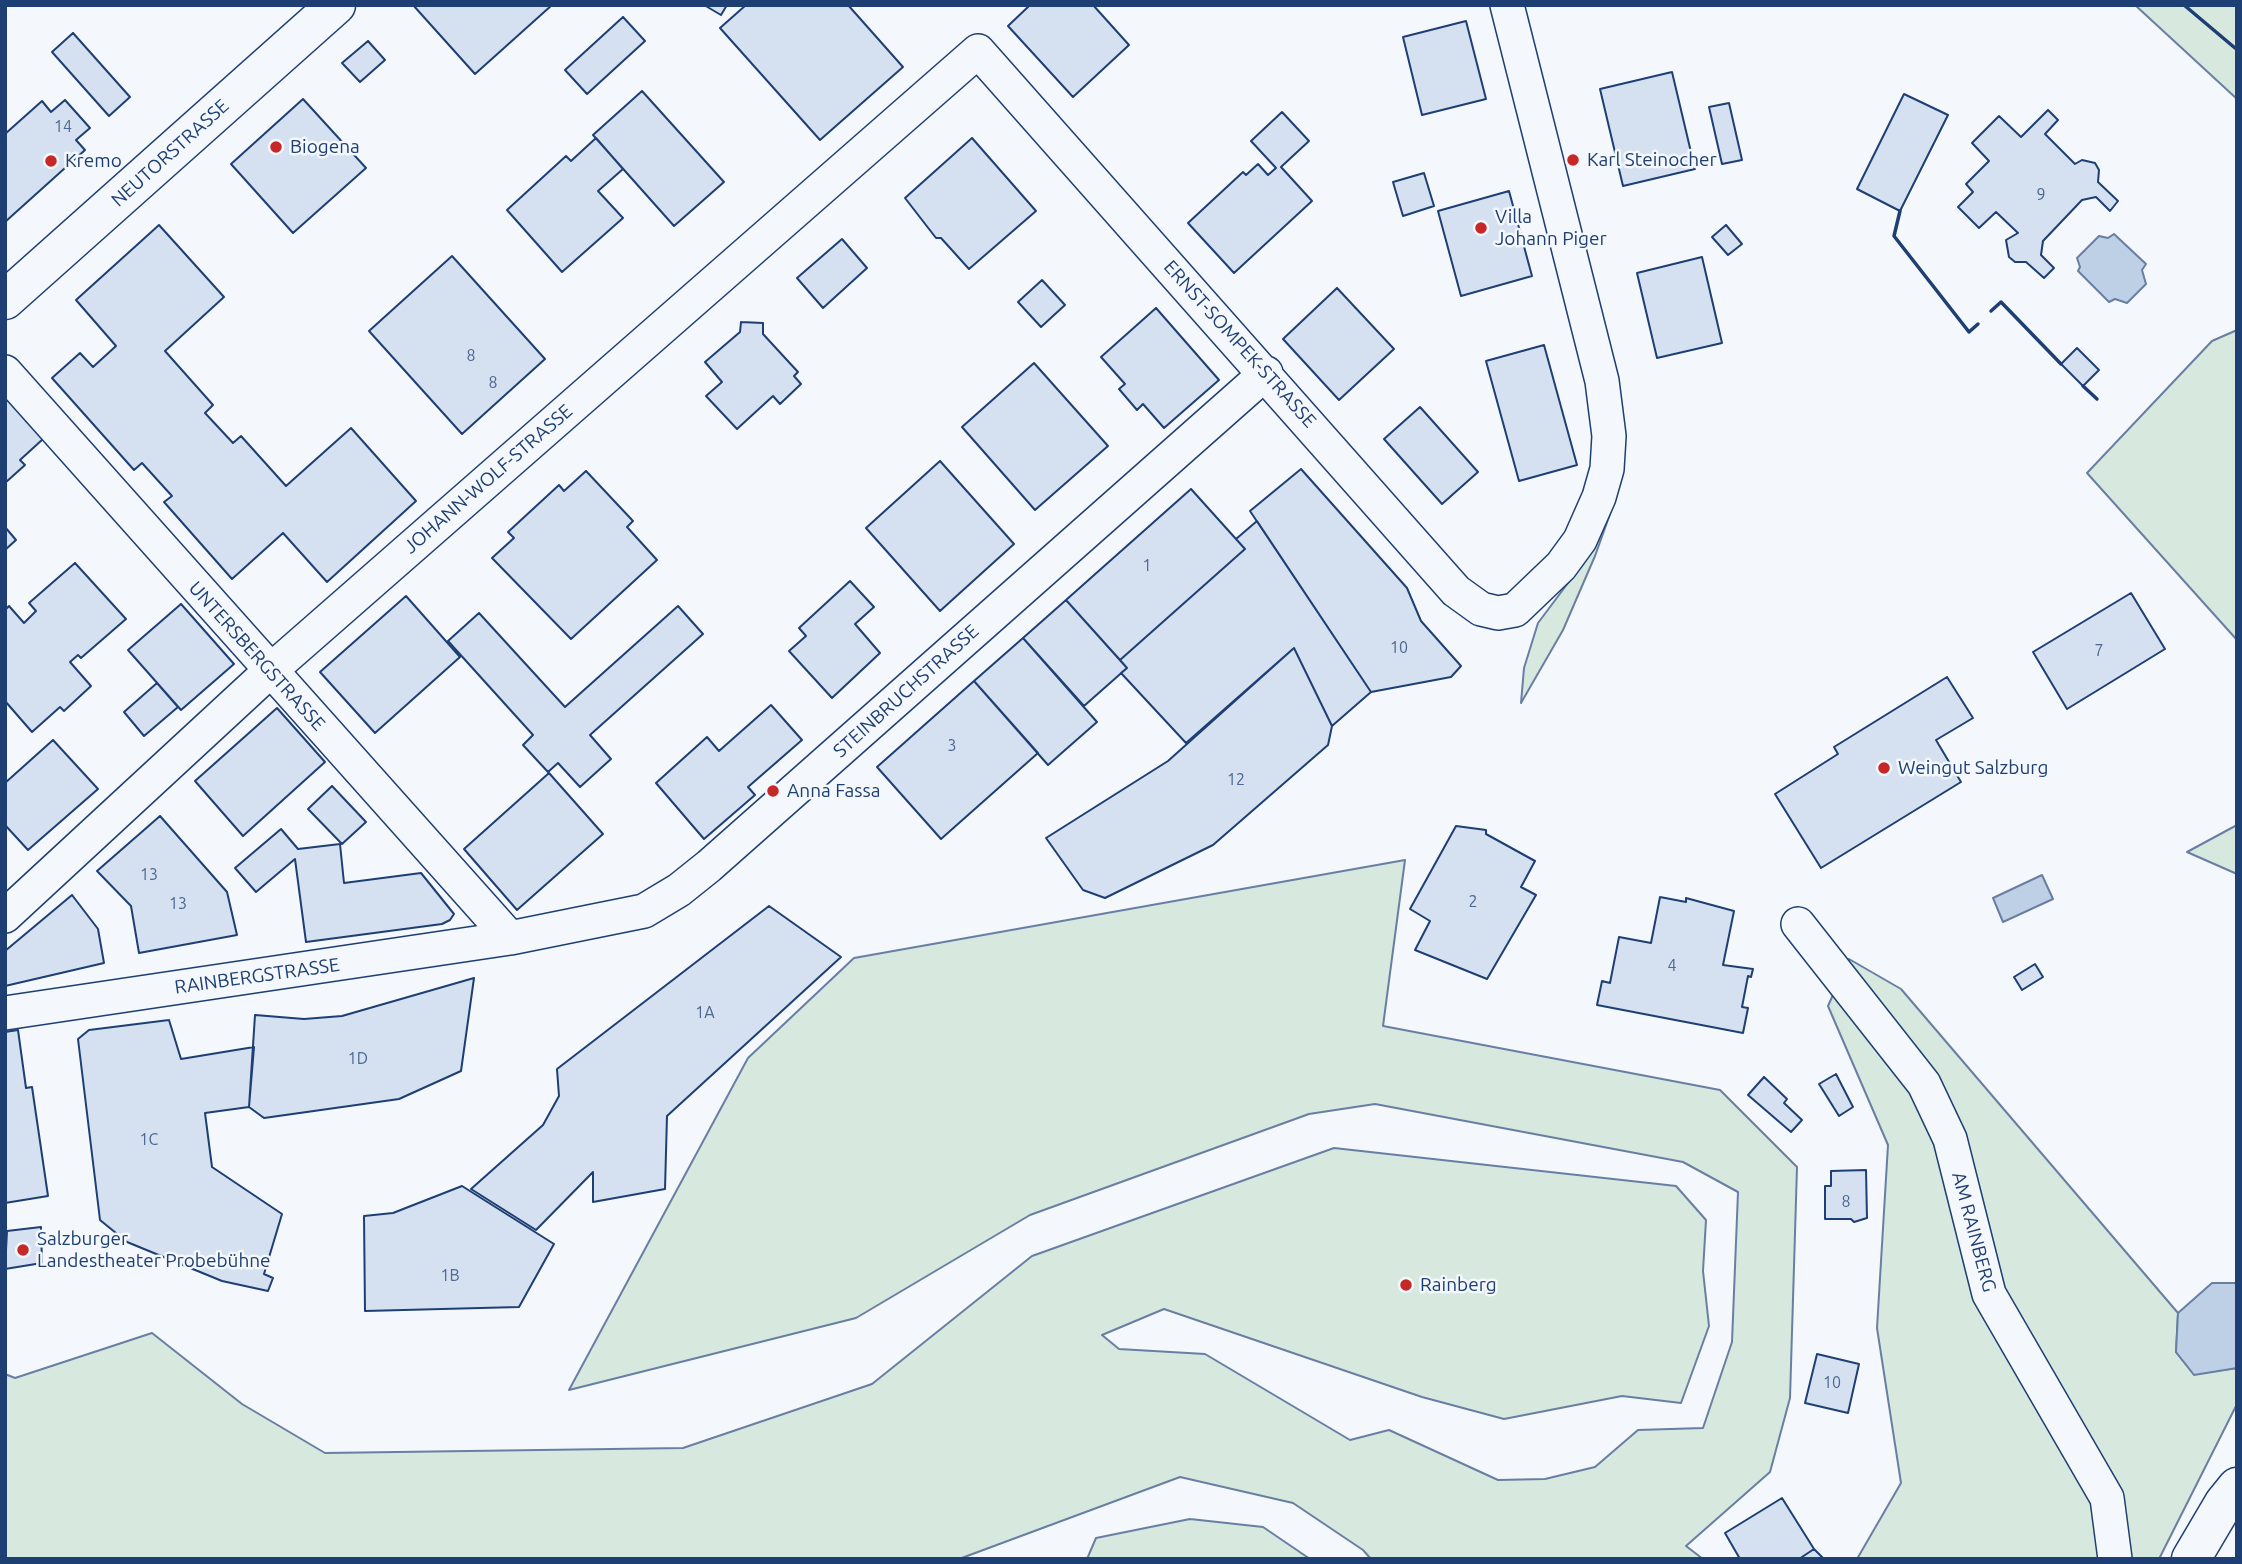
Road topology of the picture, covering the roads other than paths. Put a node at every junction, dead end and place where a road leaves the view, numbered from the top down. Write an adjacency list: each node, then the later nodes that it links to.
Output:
1 (336, 5): 4 (street, NEUTORSTRASSE)
2 (1507, 5): 6 (street, ERNST-SOMPEK-STRASSE)
3 (978, 51): 6 (street, ERNST-SOMPEK-STRASSE); 7 (street, JOHANN-WOLF-STRASSE)
4 (5, 300)
5 (5, 372): 7 (street, UNTERSBERGSTRASSE)
6 (1266, 373): 10 (street, STEINBRUCHSTRASSE)
7 (270, 671): 8 (street, JOHANN-WOLF-STRASSE); 10 (street, UNTERSBERGSTRASSE)
8 (5, 916)
9 (1798, 924): 13 (street, AM RAINBERG)
10 (510, 938): 11 (street, RAINBERGSTRASSE)
11 (5, 1013)
12 (2237, 1487): 14 (street)
13 (2115, 1559)
14 (2191, 1559)

